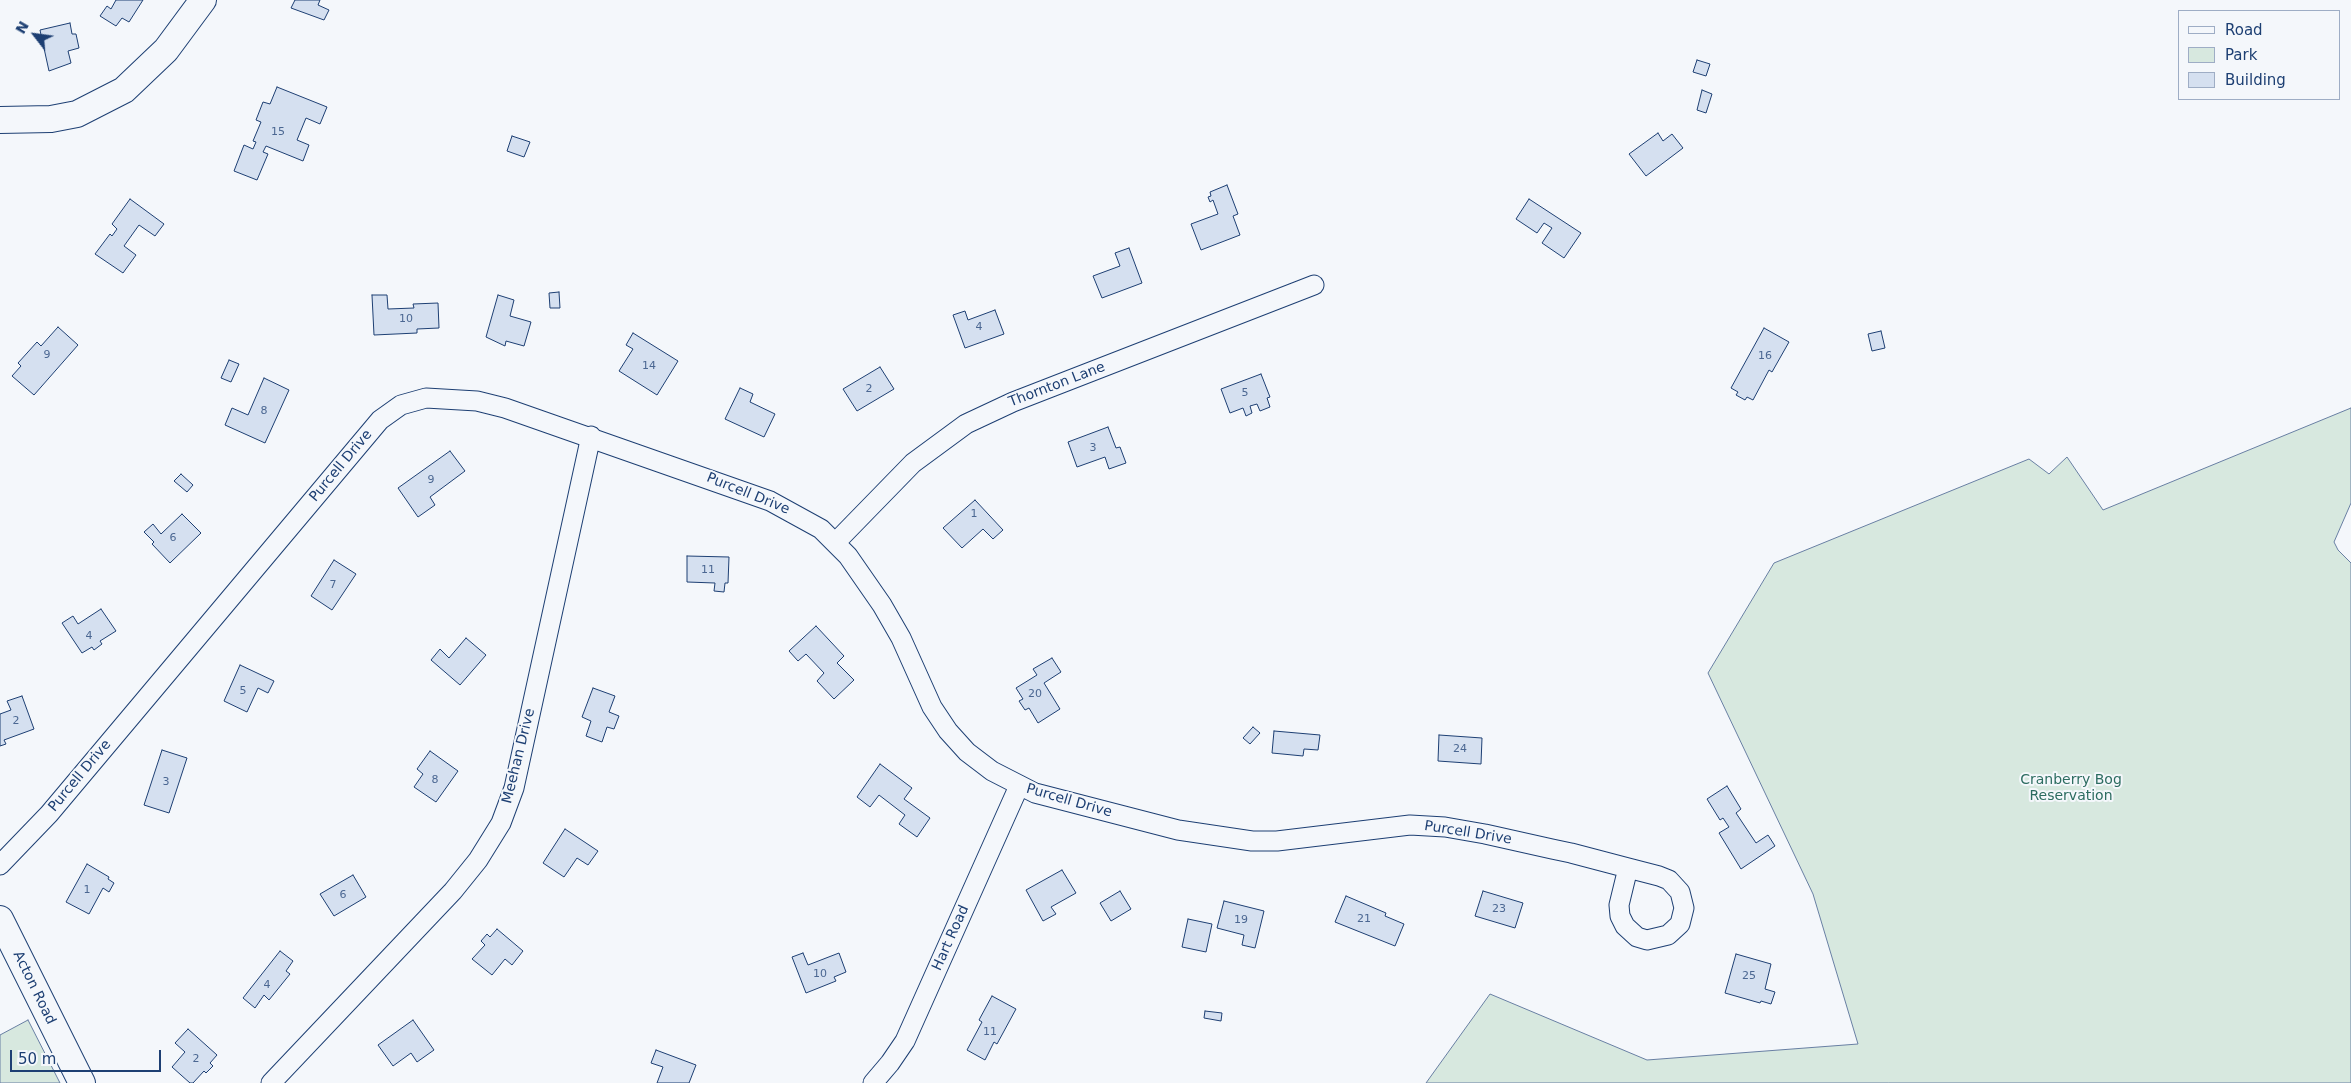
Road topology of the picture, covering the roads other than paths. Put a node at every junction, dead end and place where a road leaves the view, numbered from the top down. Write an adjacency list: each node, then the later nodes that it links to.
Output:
1 (203, 0): 2 (main road)
2 (0, 120)
3 (1314, 285): 5 (street, Thornton Lane)
4 (591, 436): 5 (street, Purcell Drive); 7 (street, Purcell Drive); 11 (street, Meehan Drive)
5 (836, 542): 6 (street, Purcell Drive)
6 (1019, 786): 8 (street, Purcell Drive); 12 (street, Hart Road)
7 (0, 865)
8 (1628, 868)
9 (0, 919): 10 (main road, Acton Road)
10 (82, 1083)
11 (271, 1083)
12 (872, 1083)

